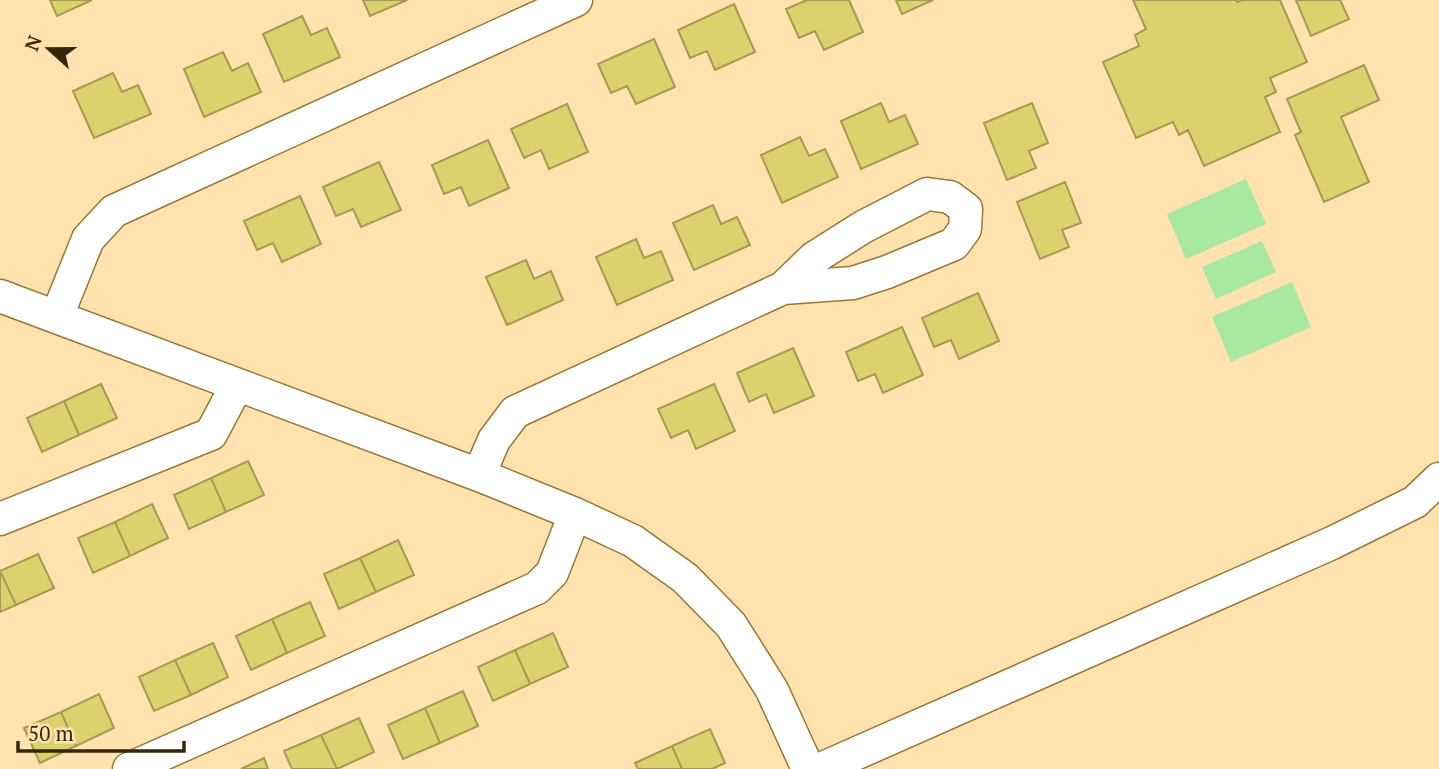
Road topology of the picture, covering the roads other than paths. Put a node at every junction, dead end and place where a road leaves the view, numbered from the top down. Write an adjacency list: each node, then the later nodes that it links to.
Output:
1 (576, 0): 4 (street)
2 (783, 288): 2 (street); 6 (street)
3 (0, 296): 4 (street)
4 (57, 316): 5 (street)
5 (237, 385): 6 (street); 9 (street)
6 (479, 475): 8 (street)
7 (1439, 479): 12 (street)
8 (575, 514): 10 (street); 11 (street)
9 (0, 519)
10 (129, 769)
11 (808, 769)
12 (821, 769)

